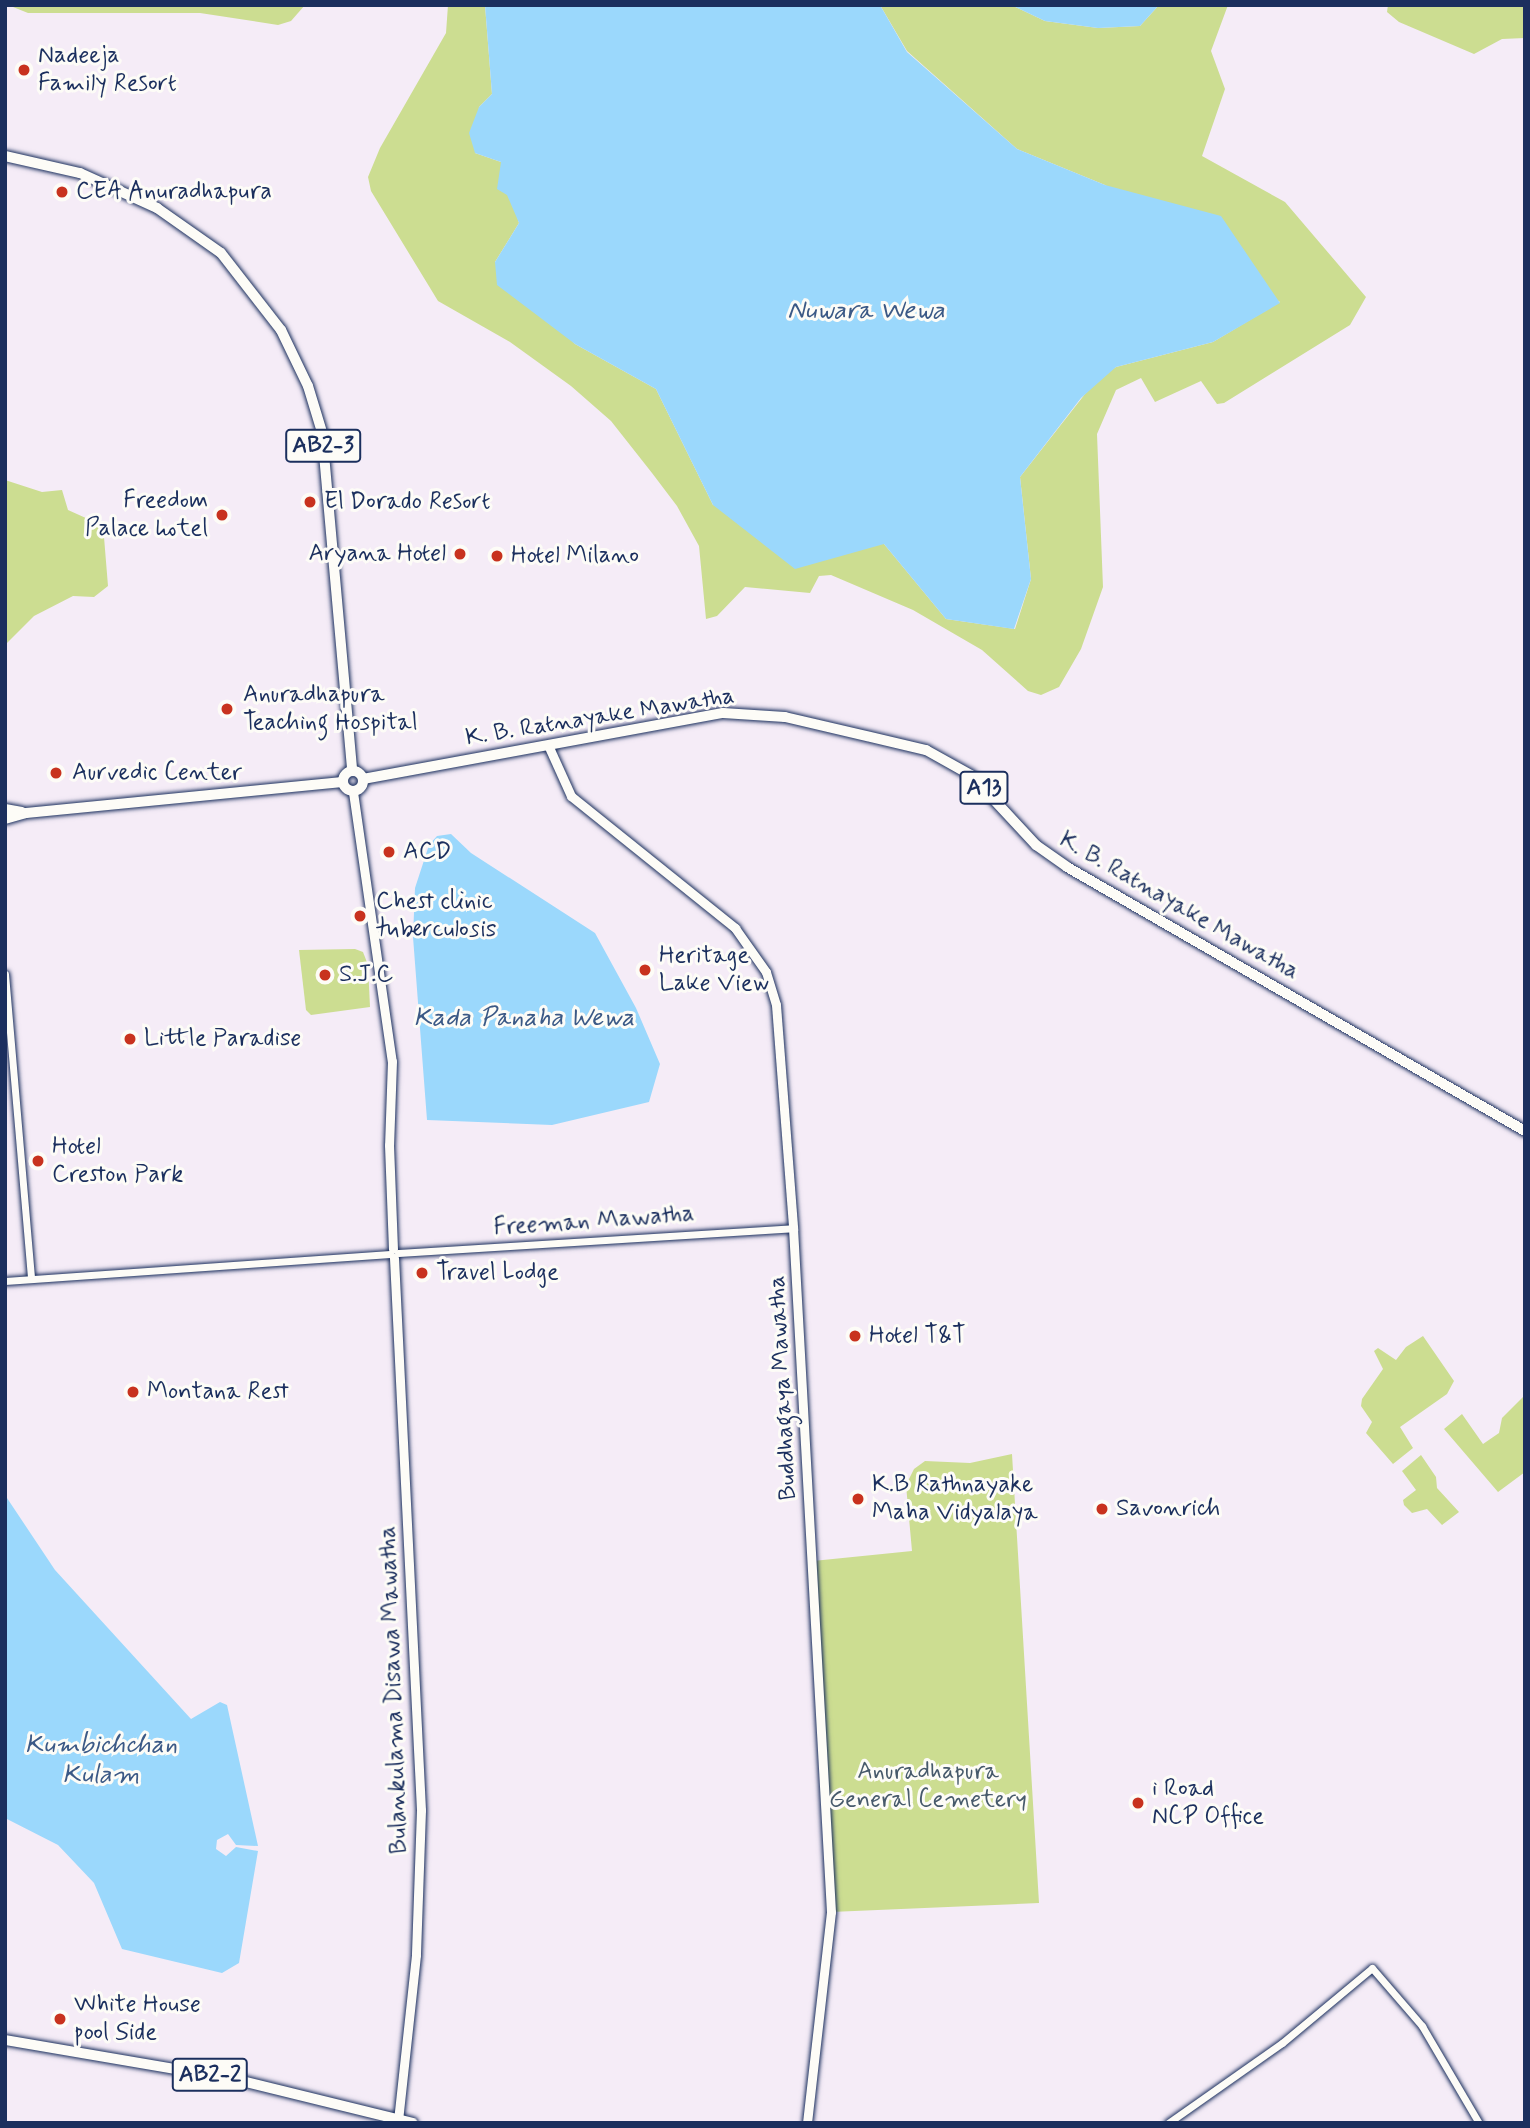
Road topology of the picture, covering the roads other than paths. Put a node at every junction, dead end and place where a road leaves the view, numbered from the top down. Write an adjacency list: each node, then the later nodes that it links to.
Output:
1 (5, 156): 3 (main road, AB2-3)
2 (548, 745): 4 (main road, K. B. Ratnayake Mawatha / A13); 11 (main road, K. B. Ratnayake Mawatha / A13); 12 (main road, Buddhagaya Mawatha)
3 (352, 770): 4 (main road); 5 (main road)
4 (363, 779): 6 (main road)
5 (342, 782): 6 (main road); 8 (main road)
6 (353, 792): 13 (main road, Bulankulama Disawa Mawatha)
7 (5, 809): 8 (main road)
8 (26, 813): 9 (main road)
9 (5, 819)
10 (5, 974): 14 (street)
11 (1525, 1131)
12 (793, 1228): 13 (street, Freeman Mawatha); 19 (main road, Buddhagaya Mawatha)
13 (394, 1253): 14 (street, Freeman Mawatha); 17 (main road, Bulankulama Disawa Mawatha)
14 (31, 1278): 15 (street, Freeman Mawatha)
15 (5, 1280)
16 (5, 2040): 17 (main road, AB2-2)
17 (398, 2120): 18 (main road, AB2-2)
18 (413, 2123)
19 (807, 2123)
20 (1168, 2123): 21 (street)
21 (1479, 2123)

